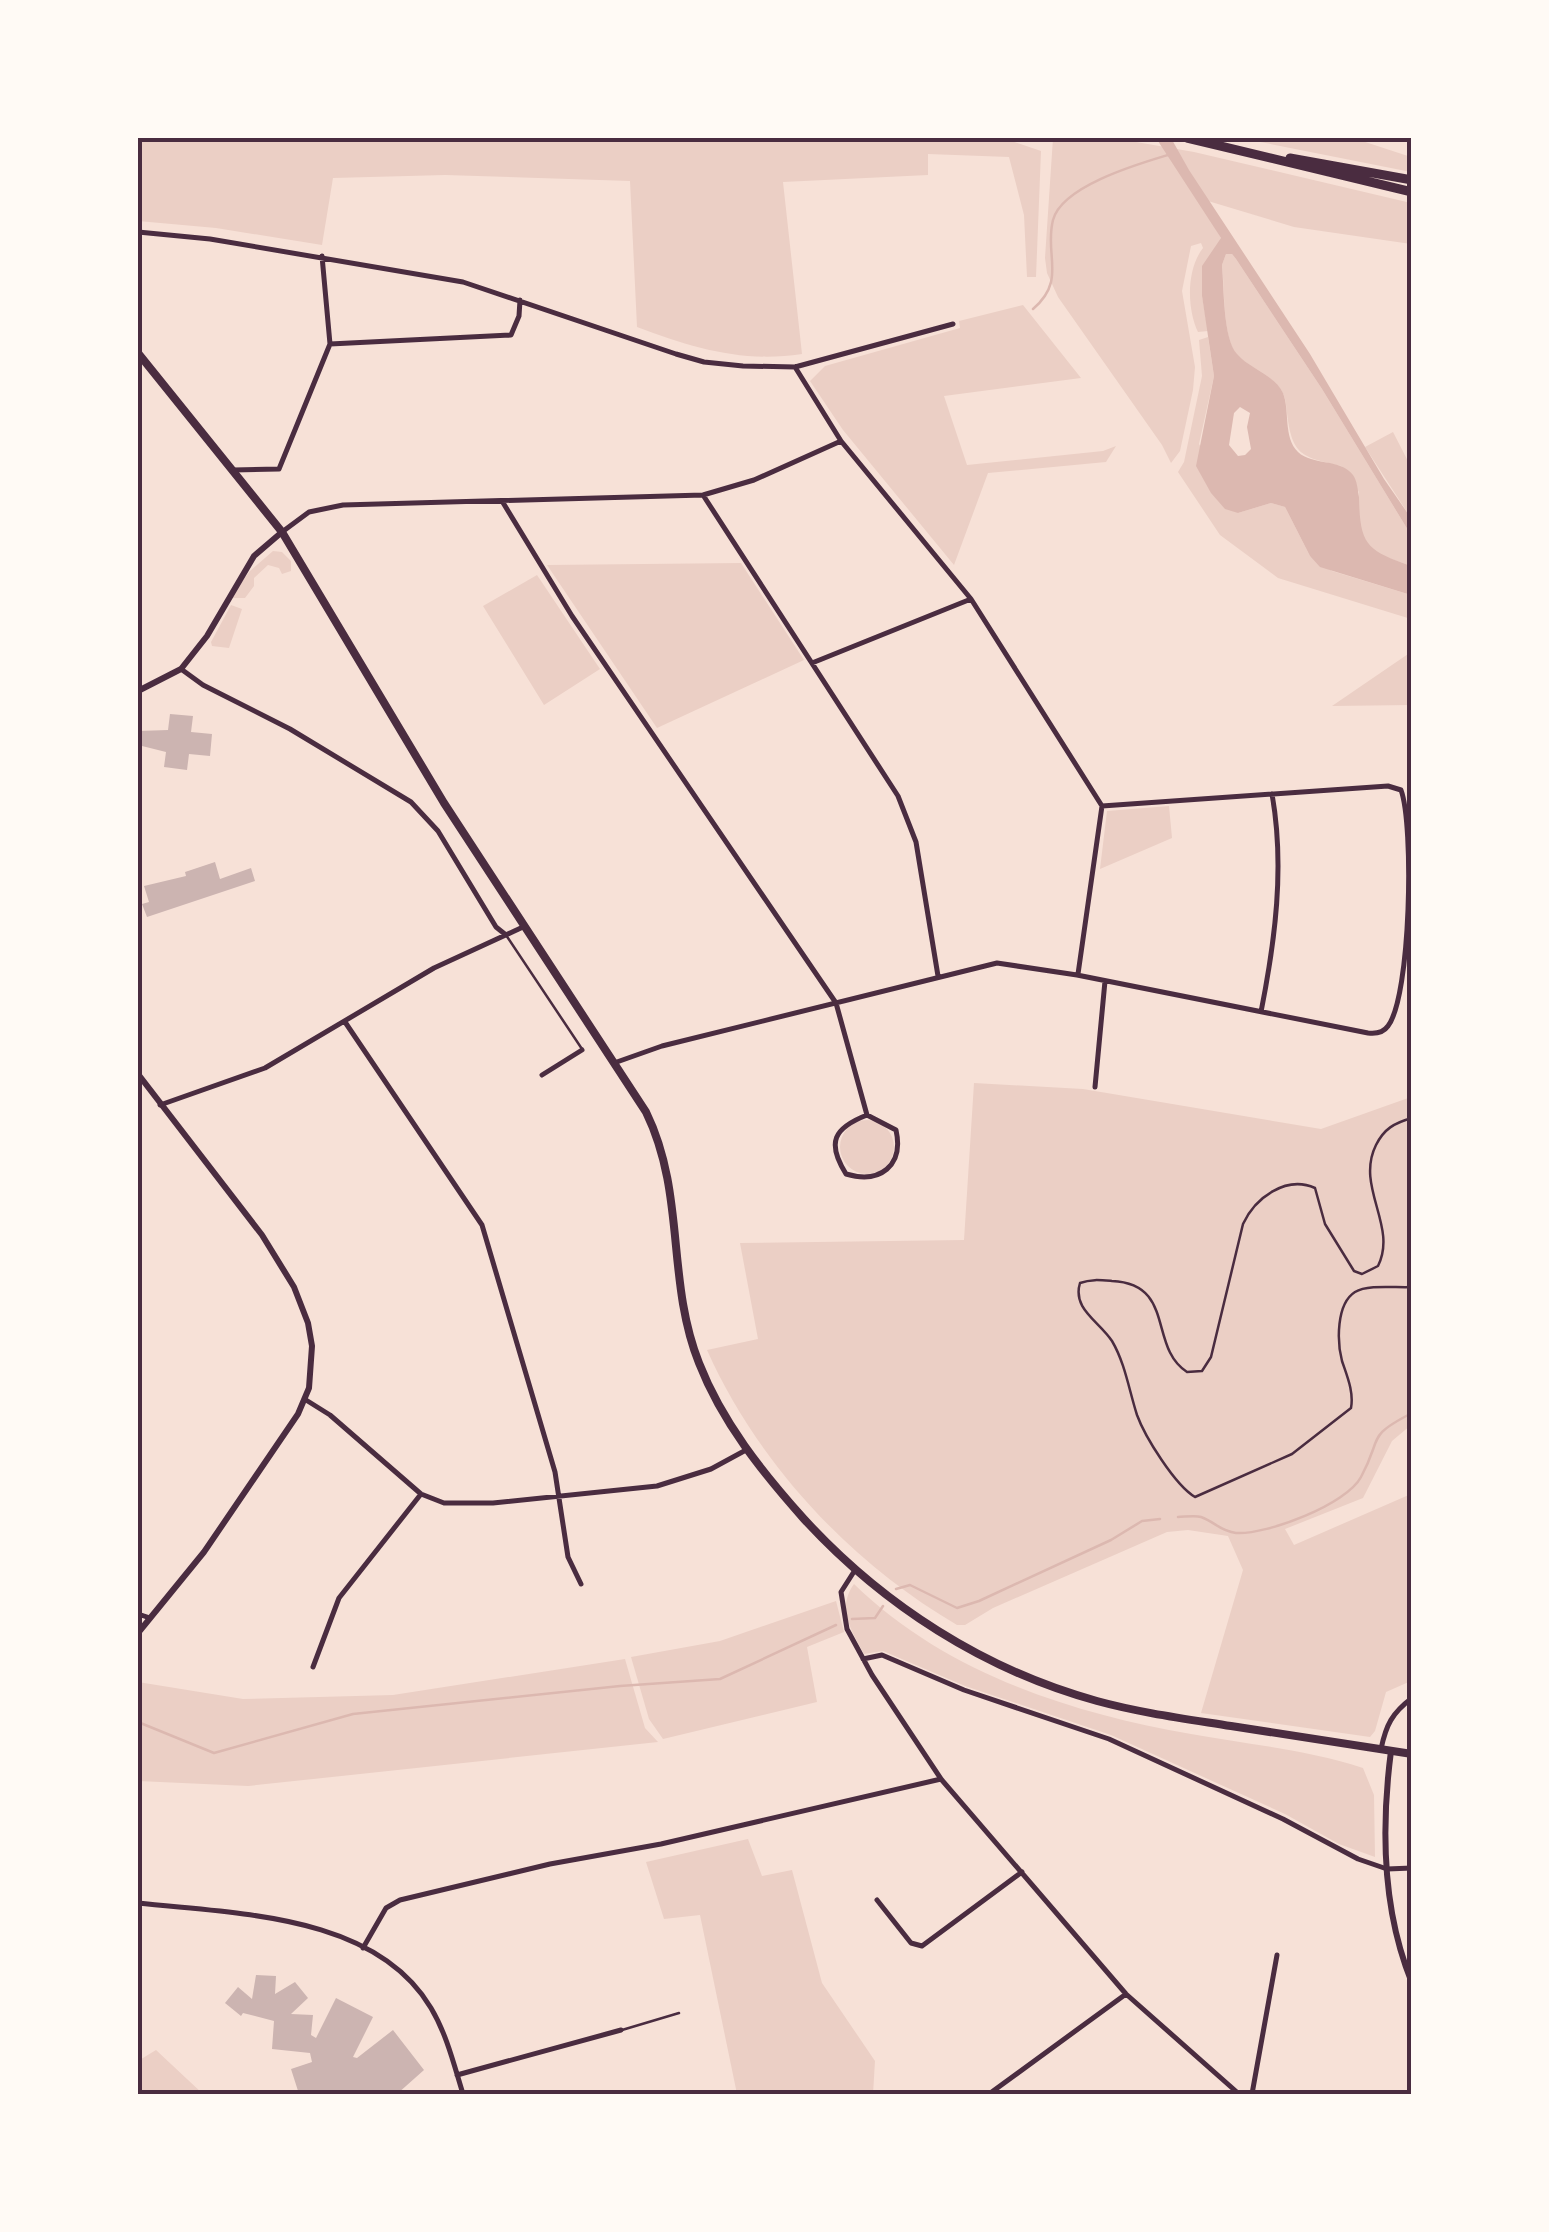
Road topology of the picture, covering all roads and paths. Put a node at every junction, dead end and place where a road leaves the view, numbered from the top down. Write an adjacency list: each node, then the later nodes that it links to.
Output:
1 (1187, 138): 2 (highway)
2 (1272, 156): 3 (highway); 4 (highway)
3 (1412, 180)
4 (1412, 192)
5 (138, 232): 6 (street)
6 (322, 256): 7 (street); 9 (street)
7 (520, 300): 9 (street); 11 (street)
8 (953, 324): 11 (street)
9 (330, 344): 13 (street)
10 (138, 353): 13 (main road)
11 (795, 367): 12 (street)
12 (841, 441): 14 (street); 17 (street)
13 (233, 470): 16 (main road)
14 (703, 494): 15 (street); 18 (street)
15 (502, 501): 16 (street); 30 (street)
16 (282, 532): 19 (street); 24 (main road)
17 (971, 600): 18 (street); 22 (street)
18 (812, 663): 28 (street)
19 (181, 669): 20 (street); 26 (street)
20 (138, 691)
21 (1272, 794): 22 (street); 23 (street); 31 (street)
22 (1102, 806): 27 (street)
23 (1410, 888): 25 (street)
24 (523, 927): 26 (street); 34 (main road)
25 (1410, 930): 31 (street)
26 (506, 935): 32 (street); 33 (lane)
27 (1078, 975): 28 (street); 29 (street)
28 (938, 976): 30 (street)
29 (1105, 981): 31 (street); 37 (street)
30 (836, 1003): 34 (street); 39 (street)
31 (1260, 1012)
32 (346, 1022): 38 (street); 45 (street)
33 (582, 1050): 36 (street)
34 (614, 1063): 43 (main road)
35 (138, 1074): 38 (street)
36 (542, 1075)
37 (1095, 1086)
38 (160, 1105): 42 (street)
39 (866, 1115): 39 (street)
40 (1412, 1118): 41 (path)
41 (1412, 1287)
42 (306, 1400): 44 (street); 49 (street)
43 (746, 1450): 45 (street); 46 (main road)
44 (421, 1494): 45 (street); 52 (street)
45 (558, 1495): 47 (street)
46 (855, 1570): 51 (street); 54 (main road)
47 (581, 1584)
48 (138, 1614): 49 (street)
49 (150, 1618): 50 (street)
50 (138, 1633)
51 (863, 1658): 56 (street); 58 (street)
52 (313, 1667)
53 (1412, 1698): 54 (street)
54 (1386, 1750): 55 (main road); 58 (street)
55 (1412, 1754)
56 (941, 1779): 59 (street); 62 (street)
57 (1412, 1868): 58 (street)
58 (1387, 1869): 64 (street)
59 (1022, 1872): 60 (street); 65 (street)
60 (877, 1900)
61 (138, 1903): 62 (street)
62 (363, 1948): 68 (street)
63 (1276, 1955): 72 (street)
64 (1412, 1983)
65 (1126, 1994): 70 (street); 71 (street)
66 (679, 2014): 67 (lane)
67 (621, 2030): 68 (street)
68 (457, 2075): 69 (street)
69 (463, 2094)
70 (989, 2094)
71 (1239, 2094)
72 (1252, 2094)

